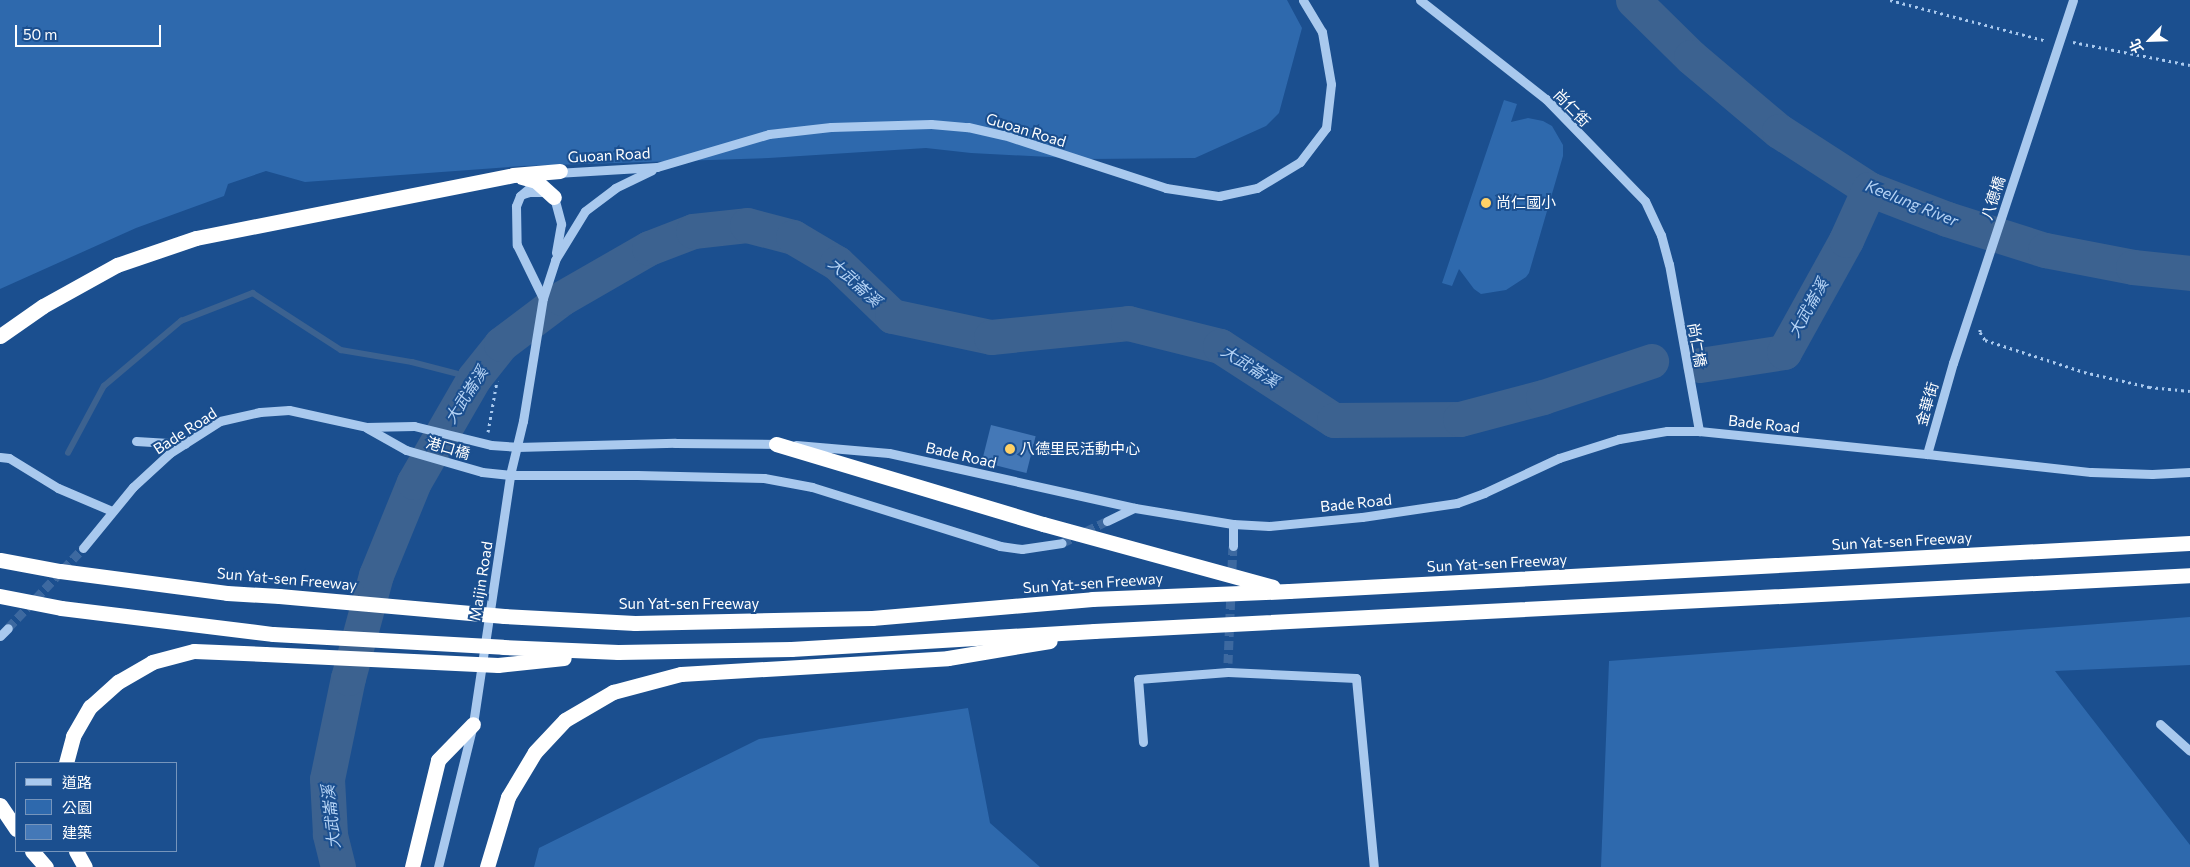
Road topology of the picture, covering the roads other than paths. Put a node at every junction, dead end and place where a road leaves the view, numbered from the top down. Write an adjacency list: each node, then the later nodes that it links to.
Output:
1 (1303, 0): 4 (street, Guoan Road)
2 (1420, 0): 11 (street, 尚仁街)
3 (2073, 0): 14 (street, 八德橋)
4 (656, 167): 5 (street, Guoan Road); 10 (street, Maijin Road)
5 (560, 171): 6 (highway); 7 (street)
6 (513, 175): 7 (highway); 13 (highway)
7 (536, 181): 8 (street); 9 (highway)
8 (520, 196): 9 (street); 12 (street)
9 (554, 197): 10 (street)
10 (554, 260): 12 (street, Maijin Road)
11 (1669, 264): 16 (street, 尚仁橋)
12 (543, 298): 20 (street, Maijin Road)
13 (0, 336)
14 (1953, 363): 21 (street, 金華街)
15 (366, 427): 18 (street, Bade Road); 20 (street, 港口橋); 24 (street, 港口橋)
16 (1698, 432): 21 (street, Bade Road); 28 (street, Bade Road)
17 (136, 441): 18 (street)
18 (185, 444): 26 (street, Bade Road)
19 (776, 444): 20 (street, Bade Road); 25 (street, Bade Road); 35 (highway)
20 (517, 447): 24 (street, Maijin Road)
21 (1927, 454): 23 (street, Bade Road)
22 (0, 456): 26 (street)
23 (2190, 472)
24 (510, 475): 30 (street); 41 (street, Maijin Road)
25 (1134, 508): 27 (street); 28 (street, Bade Road)
26 (112, 511): 32 (street, Bade Road)
27 (1107, 521)
28 (1233, 524): 31 (street)
29 (2190, 543): 35 (highway, Sun Yat-sen Freeway)
30 (1062, 544)
31 (1233, 546)
32 (83, 548)
33 (0, 560): 35 (highway, Sun Yat-sen Freeway, bridge)
34 (2190, 575): 38 (highway)
35 (1289, 591)
36 (0, 596): 40 (highway, bridge)
37 (8, 628): 39 (street)
38 (1094, 631): 40 (highway); 54 (highway)
39 (0, 636)
40 (618, 652): 45 (highway, bridge)
41 (473, 724): 52 (highway); 53 (street, Maijin Road)
42 (2160, 724): 44 (street)
43 (1144, 742): 55 (street)
44 (2190, 751)
45 (66, 762)
46 (0, 805): 47 (highway)
47 (15, 828)
48 (33, 852): 50 (highway)
49 (77, 852): 51 (highway)
50 (46, 867)
51 (85, 867)
52 (412, 867)
53 (438, 867)
54 (487, 867)
55 (1374, 867)

